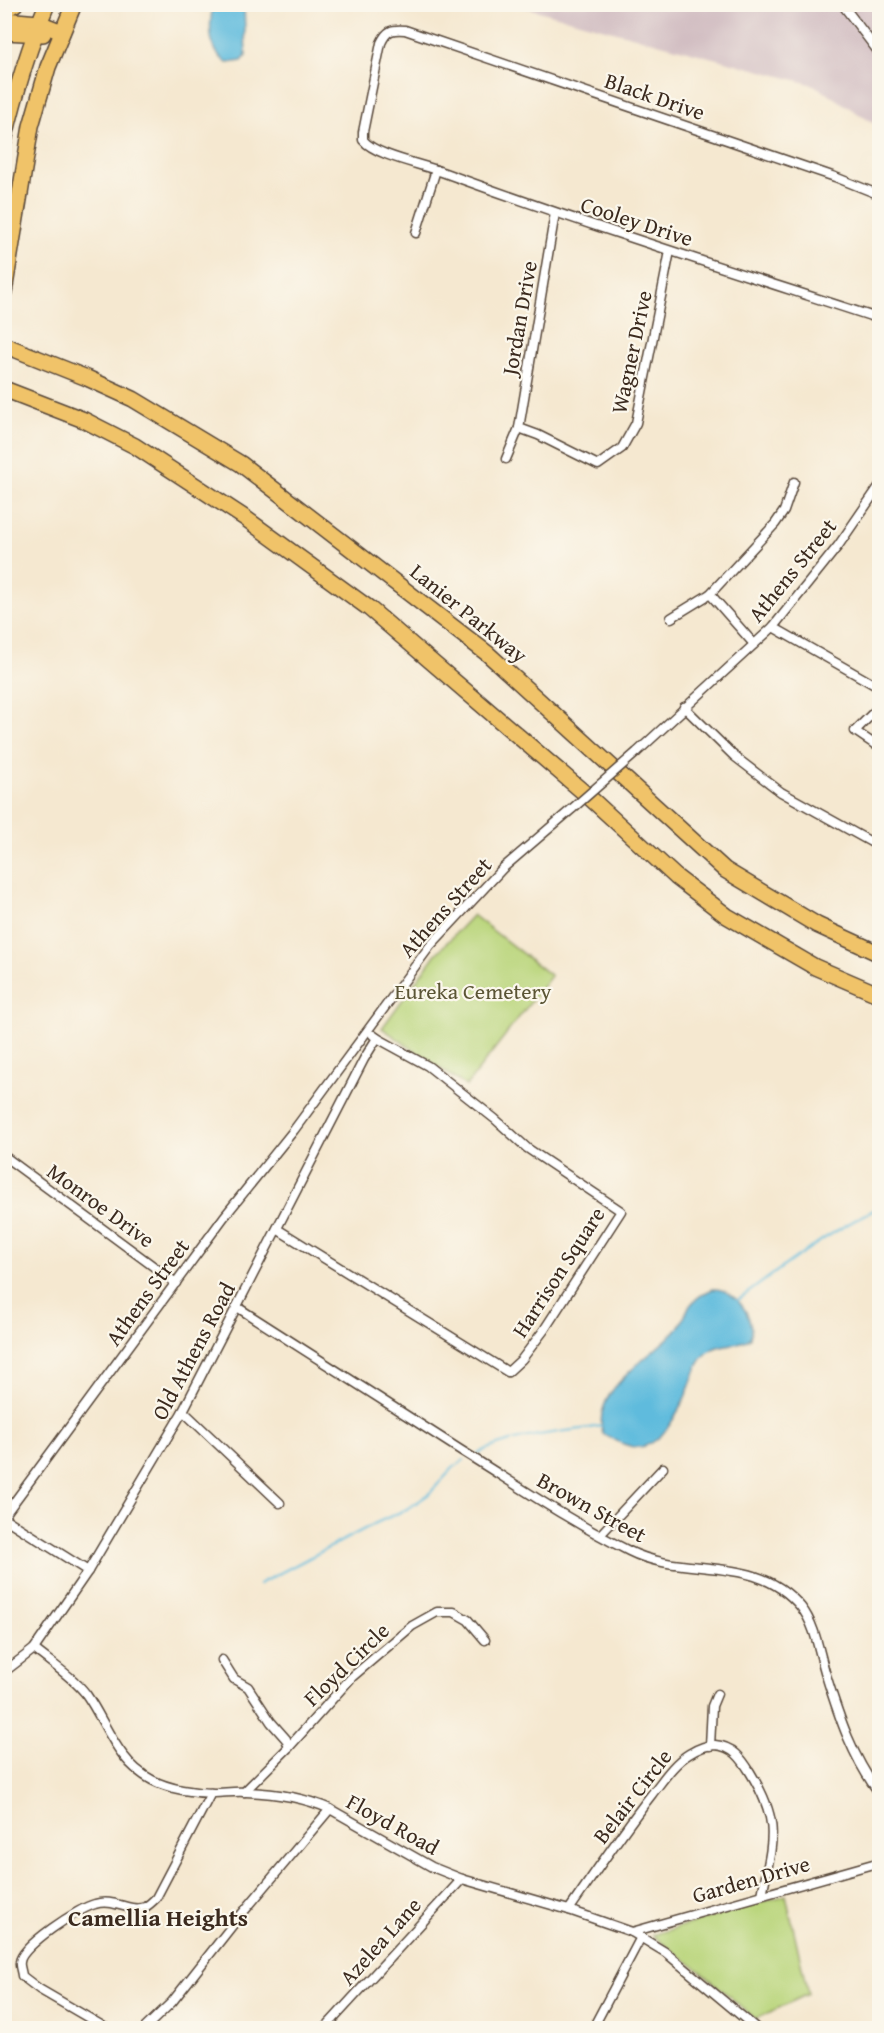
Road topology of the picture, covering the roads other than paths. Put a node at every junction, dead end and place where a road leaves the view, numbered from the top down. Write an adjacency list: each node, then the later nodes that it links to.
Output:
1 (15, 4): 5 (highway)
2 (47, 4): 7 (highway)
3 (74, 4): 9 (highway)
4 (842, 4): 10 (street)
5 (4, 10)
6 (4, 20): 7 (highway)
7 (37, 28): 8 (highway); 9 (highway); 11 (highway)
8 (4, 32)
9 (60, 35): 18 (highway)
10 (879, 54)
11 (4, 141)
12 (385, 154): 13 (street, Cooley Drive); 14 (street, Black Drive)
13 (436, 170): 15 (street, Cooley Drive); 16 (street)
14 (879, 195)
15 (555, 213): 17 (street, Cooley Drive); 22 (street, Jordan Drive)
16 (416, 233)
17 (670, 251): 19 (street, Cooley Drive); 22 (street, Wagner Drive)
18 (4, 292)
19 (879, 319)
20 (4, 345): 35 (highway, Lanier Parkway)
21 (4, 388): 36 (highway)
22 (519, 428): 23 (street, Jordan Drive)
23 (506, 459)
24 (794, 482): 26 (street, Athens Street)
25 (879, 485): 28 (street, Athens Street)
26 (710, 594): 27 (street, Athens Street); 29 (street)
27 (671, 618)
28 (772, 627): 29 (street, Athens Street); 30 (street)
29 (754, 644): 32 (street, Athens Street)
30 (879, 688)
31 (879, 706): 33 (street)
32 (684, 707): 34 (street); 37 (street, Athens Street, bridge)
33 (879, 748)
34 (879, 847)
35 (879, 954)
36 (879, 995)
37 (367, 1030): 38 (street); 41 (street, Athens Street)
38 (377, 1038): 40 (street, Old Athens Road); 40 (street, Harrison Square)
39 (4, 1156): 41 (street, Monroe Drive)
40 (277, 1229): 42 (street, Old Athens Road)
41 (176, 1282): 46 (street, Athens Street)
42 (237, 1306): 43 (street, Old Athens Road); 47 (street, Brown Street)
43 (183, 1411): 45 (street); 48 (street, Old Athens Road)
44 (663, 1468): 47 (street)
45 (280, 1503)
46 (4, 1517): 48 (street)
47 (600, 1535): 58 (street, Brown Street)
48 (88, 1570): 50 (street, Old Athens Road)
49 (485, 1640): 55 (street, Floyd Circle)
50 (34, 1649): 52 (street, Old Athens Road); 57 (street, Floyd Road)
51 (222, 1660): 55 (street)
52 (4, 1672)
53 (717, 1694): 54 (street)
54 (710, 1746): 62 (street); 63 (street, Belair Circle)
55 (289, 1747): 56 (street, Floyd Circle)
56 (244, 1792): 57 (street, Floyd Road); 59 (street, Floyd Road)
57 (211, 1793): 66 (street)
58 (879, 1794)
59 (330, 1809): 61 (street, Floyd Road); 67 (street)
60 (879, 1862): 62 (street, Garden Drive)
61 (462, 1879): 63 (street, Floyd Road); 68 (street, Azelea Lane)
62 (762, 1895): 64 (street, Garden Drive)
63 (569, 1910): 64 (street, Floyd Road)
64 (632, 1932): 65 (street, Floyd Road)
65 (641, 1937): 69 (street); 70 (street, Floyd Road)
66 (106, 2028)
67 (146, 2028)
68 (325, 2028)
69 (593, 2028)
70 (756, 2028)

